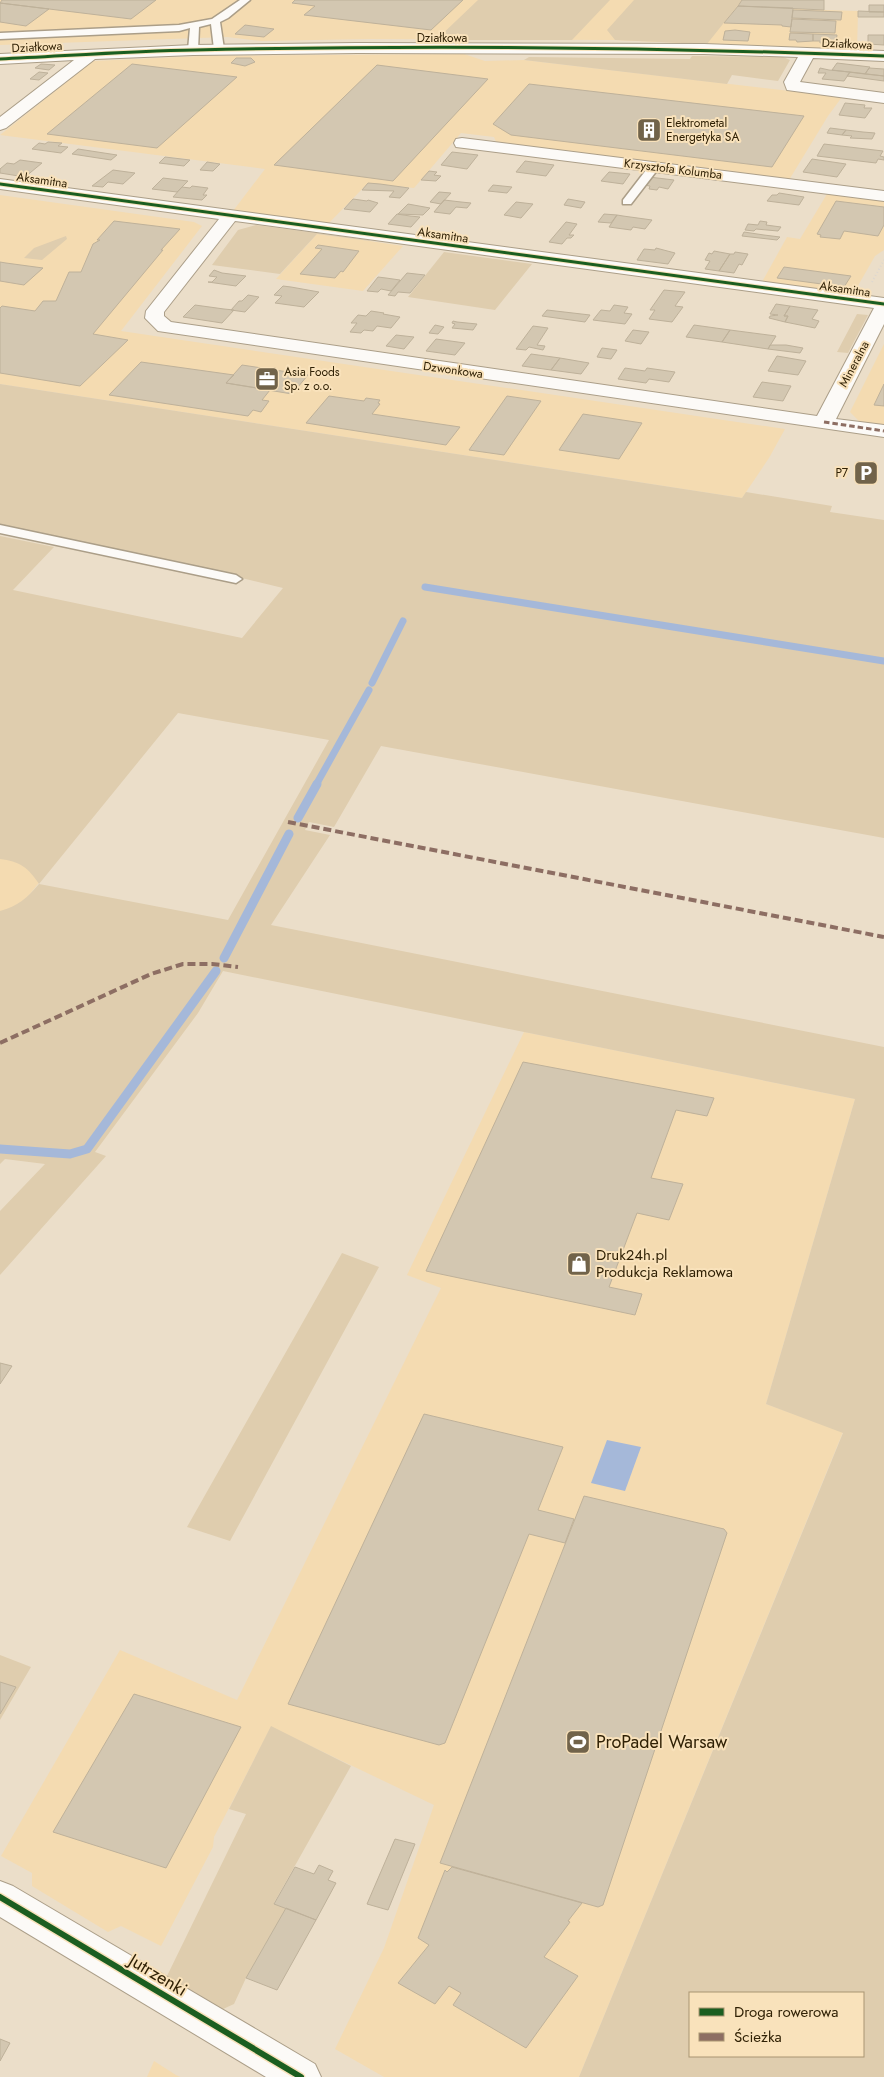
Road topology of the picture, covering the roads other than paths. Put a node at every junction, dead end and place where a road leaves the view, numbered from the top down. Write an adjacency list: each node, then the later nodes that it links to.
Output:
1 (246, 0): 2 (lane)
2 (215, 21): 3 (lane); 5 (lane)
3 (195, 26): 4 (lane); 6 (lane)
4 (0, 36)
5 (219, 49): 6 (street, Działkowa); 7 (street, Działkowa)
6 (193, 50): 8 (street, Działkowa)
7 (809, 52): 9 (street, Działkowa); 11 (street)
8 (92, 54): 10 (street, Działkowa); 12 (street)
9 (884, 56)
10 (0, 59)
11 (884, 98)
12 (0, 125)
13 (462, 143): 14 (street, Krzysztofa Kolumba)
14 (654, 167): 16 (street, Krzysztofa Kolumba); 17 (lane)
15 (0, 184): 18 (street, Aksamitna)
16 (884, 196)
17 (627, 202)
18 (230, 216): 19 (street, Aksamitna); 20 (street, Dzwonkowa)
19 (884, 305): 20 (street, Mineralna)
20 (824, 422): 21 (street, Dzwonkowa)
21 (884, 431)
22 (0, 530): 23 (lane)
23 (236, 579)
24 (0, 1897): 25 (street, Jutrzenki)
25 (302, 2077)

